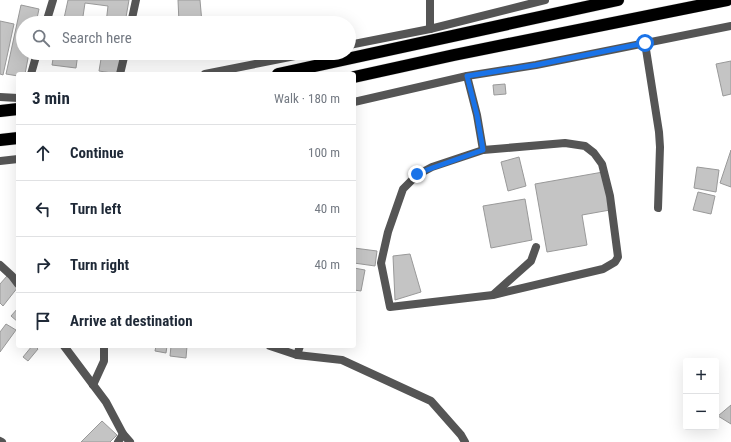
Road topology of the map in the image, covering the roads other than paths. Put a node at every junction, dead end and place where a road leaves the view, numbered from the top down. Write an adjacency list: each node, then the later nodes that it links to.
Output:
1 (53, 0): 7 (street)
2 (136, 0): 8 (street)
3 (430, 0): 10 (street)
4 (545, 0): 10 (street)
5 (618, 0): 13 (highway)
6 (727, 0): 23 (highway)
7 (48, 16)
8 (133, 16)
9 (731, 26): 11 (street)
10 (430, 29): 12 (street)
11 (645, 43): 22 (street); 34 (street)
12 (356, 44)
13 (356, 57)
14 (35, 60): 18 (street)
15 (123, 60): 19 (street)
16 (275, 60): 20 (street)
17 (342, 60): 21 (highway)
18 (32, 72)
19 (120, 72)
20 (214, 72)
21 (287, 72)
22 (467, 76): 26 (street); 31 (street)
23 (356, 77)
24 (0, 97): 25 (street)
25 (16, 98)
26 (356, 102)
27 (16, 109): 28 (highway)
28 (0, 111)
29 (16, 138): 30 (highway)
30 (0, 140)
31 (483, 150): 38 (street); 38 (street)
32 (16, 159): 33 (street)
33 (0, 161)
34 (658, 208)
35 (536, 247): 38 (street)
36 (0, 265): 37 (street)
37 (16, 281)
38 (493, 295)
39 (65, 348): 44 (street)
40 (104, 348): 44 (street)
41 (276, 348): 43 (street)
42 (299, 348): 43 (street)
43 (297, 355): 48 (street)
44 (93, 385): 45 (street)
45 (124, 434): 46 (street); 47 (street)
46 (118, 442)
47 (130, 442)
48 (465, 442)

